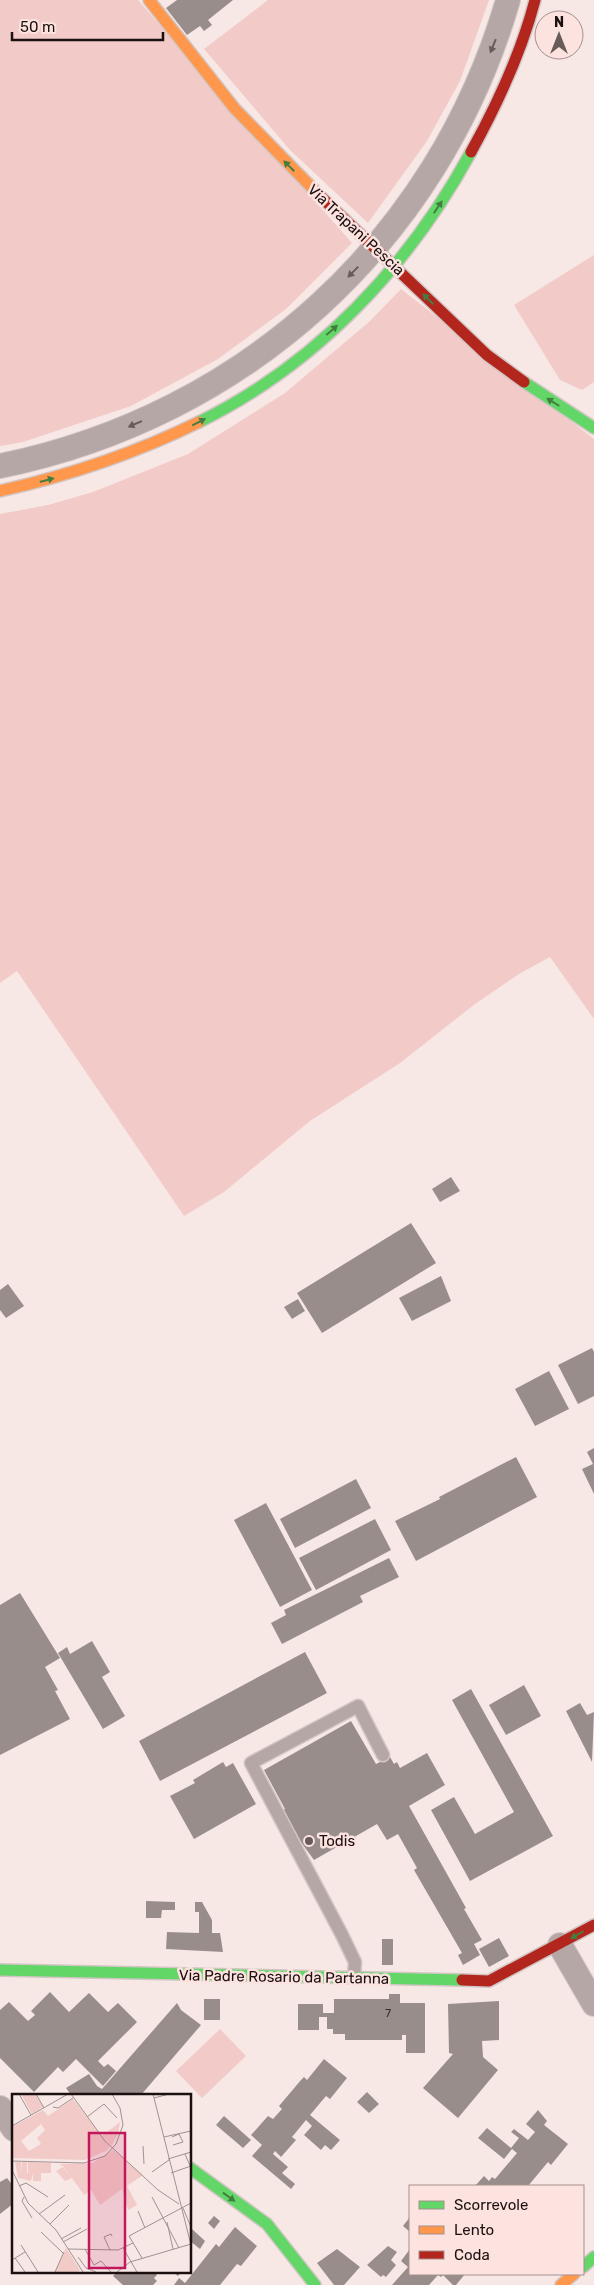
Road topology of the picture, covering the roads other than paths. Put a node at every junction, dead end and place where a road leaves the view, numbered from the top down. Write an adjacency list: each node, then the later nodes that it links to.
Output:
1 (149, 0): 4 (street, Via Trapani Pescia, one-way to 1)
2 (508, 0): 4 (street, one-way to 4)
3 (535, 0): 5 (street, one-way to 3)
4 (375, 248): 5 (street, Via Trapani Pescia); 7 (street, one-way to 7)
5 (394, 266): 6 (street, Via Trapani Pescia, one-way to 5); 8 (street, one-way to 5)
6 (594, 428)
7 (0, 466)
8 (0, 491)
9 (383, 1755): 13 (lane)
10 (594, 1925): 11 (street, Via Padre Rosario da Partanna, one-way to 11)
11 (560, 1945): 13 (street, Via Padre Rosario da Partanna); 14 (street)
12 (0, 1970): 13 (street, Via Padre Rosario da Partanna)
13 (354, 1978)
14 (594, 2004)
15 (0, 2108): 16 (street)
16 (12, 2125)
17 (191, 2169): 21 (street, one-way to 21)
18 (594, 2257): 19 (street)
19 (584, 2266)
20 (573, 2275): 22 (street)
21 (305, 2281)
22 (561, 2285)

